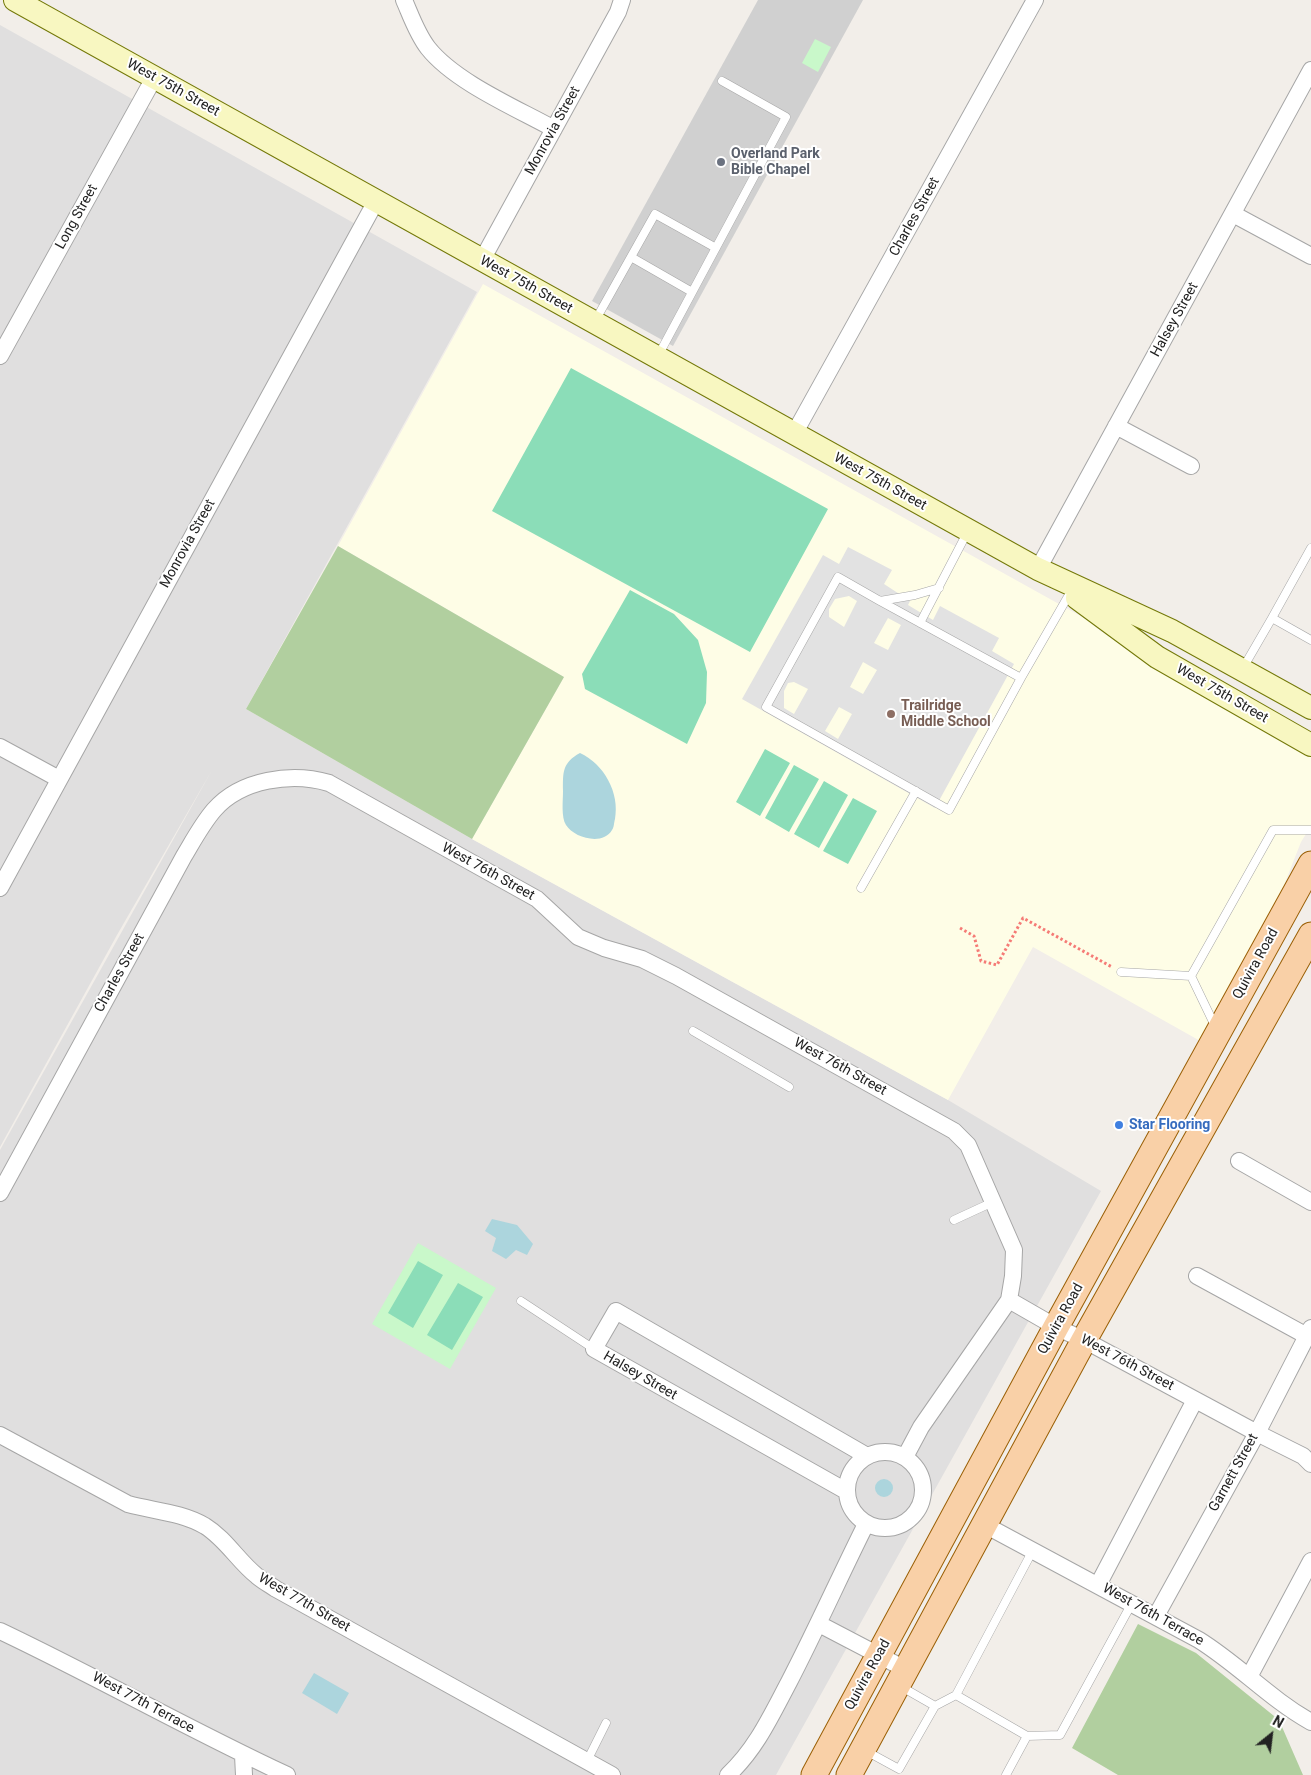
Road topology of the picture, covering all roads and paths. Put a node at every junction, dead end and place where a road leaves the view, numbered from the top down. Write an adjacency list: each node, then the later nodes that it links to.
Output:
1 (15, 0): 6 (main road, West 75th Street)
2 (404, 0): 8 (street)
3 (622, 0): 8 (street, Monrovia Street)
4 (1035, 0): 20 (street, Charles Street)
5 (1311, 70): 10 (street, Halsey Street)
6 (154, 78): 9 (main road, West 75th Street); 17 (street, Long Street)
7 (722, 81): 11 (lane)
8 (554, 129): 14 (street, Monrovia Street)
9 (376, 201): 14 (main road, West 75th Street); 36 (street, Monrovia Street)
10 (1233, 214): 12 (street); 19 (street, Halsey Street)
11 (716, 248): 13 (lane); 15 (lane)
12 (1311, 256)
13 (631, 257): 15 (lane); 16 (lane)
14 (482, 260): 16 (main road, West 75th Street)
15 (692, 292): 18 (lane)
16 (594, 323): 18 (main road, West 75th Street)
17 (0, 356)
18 (657, 357): 20 (main road, West 75th Street)
19 (1116, 426): 21 (street); 24 (street, Halsey Street)
20 (794, 434): 22 (main road, West 75th Street)
21 (1191, 466)
22 (968, 531): 24 (main road, West 75th Street); 25 (lane)
23 (1311, 548): 28 (lane)
24 (1038, 570): 26 (main road, West 75th Street); 31 (main road, West 75th Street)
25 (939, 588): 27 (lane); 29 (lane)
26 (1070, 593): 32 (lane); 34 (main road, West 75th Street)
27 (880, 601): 29 (lane); 38 (lane)
28 (1272, 618): 30 (lane); 31 (lane)
29 (920, 623): 32 (lane)
30 (1311, 640)
31 (1242, 670): 33 (main road, West 75th Street)
32 (1021, 678): 38 (lane)
33 (1311, 708)
34 (1311, 745)
35 (0, 747): 36 (street)
36 (59, 779): 41 (street, Monrovia Street)
37 (268, 781): 51 (street, Charles Street); 52 (street, West 76th Street)
38 (916, 792): 42 (lane)
39 (1311, 830): 46 (lane)
40 (1311, 864): 48 (main road, Quivira Road)
41 (0, 888)
42 (861, 888)
43 (960, 928): 45 (path)
44 (1311, 935): 60 (main road)
45 (1121, 972): 46 (lane)
46 (1191, 976): 48 (lane)
47 (693, 1031): 49 (lane)
48 (1218, 1032): 58 (main road, Quivira Road)
49 (789, 1087)
50 (1239, 1162): 53 (street)
51 (0, 1193)
52 (993, 1202): 54 (lane); 56 (street, West 76th Street)
53 (1311, 1202)
54 (954, 1220)
55 (1197, 1276): 59 (street)
56 (1009, 1300): 58 (street, West 76th Street); 66 (street)
57 (522, 1301): 61 (lane)
58 (1056, 1327): 60 (street, West 76th Street); 79 (main road, Quivira Road)
59 (1309, 1332): 63 (street, Garnett Street)
60 (1084, 1340): 62 (street, West 76th Street); 70 (main road)
61 (594, 1349): 65 (street, Halsey Street); 68 (street, Halsey Street)
62 (1195, 1400): 63 (street, West 76th Street); 73 (street)
63 (1257, 1432): 67 (street, West 76th Street); 76 (street, Garnett Street)
64 (0, 1435): 89 (street, West 77th Street)
65 (867, 1456): 66 (street); 68 (street)
66 (905, 1457): 69 (street)
67 (1308, 1458)
68 (846, 1491): 69 (street)
69 (866, 1524): 77 (street)
70 (985, 1525): 71 (street, West 76th Terrace); 81 (main road)
71 (1033, 1550): 73 (street, West 76th Terrace); 82 (lane)
72 (1311, 1560): 74 (street)
73 (1098, 1585): 75 (street, West 76th Terrace)
74 (1305, 1588): 80 (street)
75 (1132, 1603): 76 (street, West 76th Terrace); 86 (lane)
76 (1156, 1616): 80 (street, West 76th Terrace)
77 (819, 1624): 79 (street); 93 (street)
78 (0, 1631): 88 (street, West 77th Terrace)
79 (879, 1656): 81 (street); 94 (main road, Quivira Road)
80 (1249, 1677): 84 (street, West 76th Terrace)
81 (902, 1678): 83 (lane); 87 (main road)
82 (956, 1695): 83 (lane); 86 (lane)
83 (935, 1706): 87 (lane)
84 (1311, 1722)
85 (606, 1723): 89 (lane)
86 (1027, 1736): 96 (lane)
87 (863, 1749): 95 (main road)
88 (243, 1755): 90 (street); 91 (street, West 77th Terrace)
89 (587, 1761): 92 (street, West 77th Street)
90 (244, 1775)
91 (287, 1775)
92 (612, 1775)
93 (728, 1775)
94 (814, 1775)
95 (849, 1775)
96 (1006, 1775)

